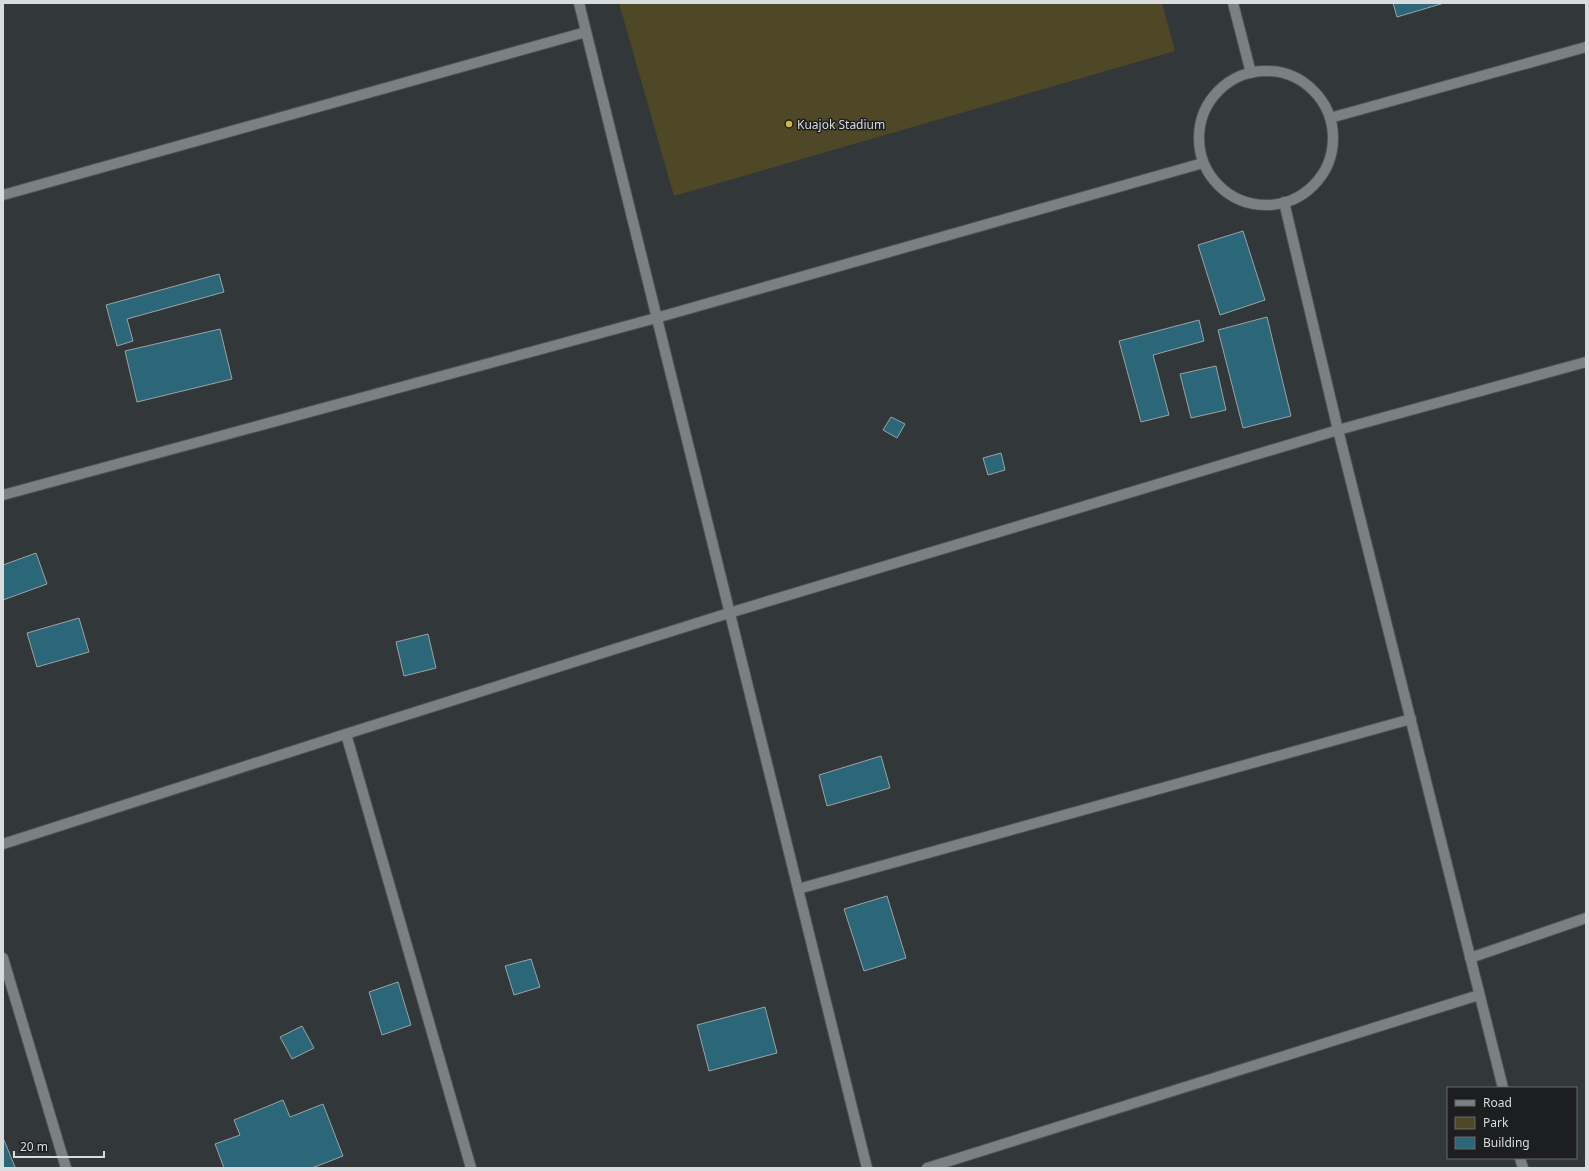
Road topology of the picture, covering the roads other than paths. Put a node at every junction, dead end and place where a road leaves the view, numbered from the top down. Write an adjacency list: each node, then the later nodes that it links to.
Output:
1 (579, 3): 3 (street)
2 (1233, 3): 5 (street)
3 (586, 32): 8 (street); 10 (street)
4 (1586, 47): 6 (street)
5 (1251, 73): 6 (street); 7 (street)
6 (1330, 118): 9 (street)
7 (1203, 163): 9 (street); 10 (street)
8 (3, 195)
9 (1284, 202): 12 (street)
10 (656, 318): 13 (street); 14 (street)
11 (1586, 362): 12 (street)
12 (1338, 430): 14 (street); 15 (street)
13 (3, 495)
14 (730, 613): 16 (street); 18 (street)
15 (1411, 720): 18 (street); 21 (street)
16 (346, 734): 17 (street); 25 (street)
17 (3, 844)
18 (798, 889): 26 (street)
19 (1586, 918): 21 (street)
20 (3, 958): 24 (street)
21 (1470, 958): 22 (street)
22 (1479, 995): 23 (street); 27 (street)
23 (1503, 1087)
24 (66, 1168)
25 (471, 1168)
26 (866, 1168)
27 (927, 1168)

